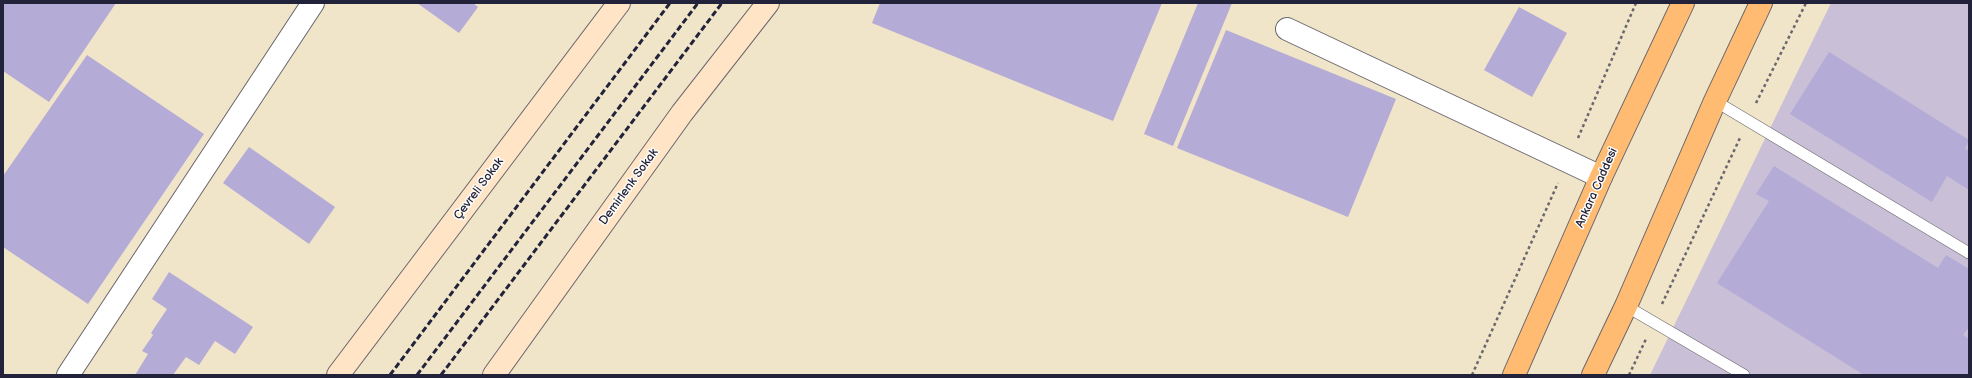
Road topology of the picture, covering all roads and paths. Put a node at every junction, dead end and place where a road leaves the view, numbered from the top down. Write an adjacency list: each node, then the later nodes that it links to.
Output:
1 (313, 3): 16 (street)
2 (619, 3): 17 (street, Çevreli Sokak)
3 (768, 3): 18 (street, Demirlenk Sokak)
4 (1636, 3): 11 (path)
5 (1683, 3): 12 (main road, Ankara Caddesi)
6 (1761, 3): 9 (main road)
7 (1806, 3): 10 (path)
8 (1287, 29): 11 (street)
9 (1715, 101): 10 (lane); 14 (main road)
10 (1748, 121): 13 (lane); 15 (path)
11 (1568, 161): 12 (street); 19 (path)
12 (1601, 177): 20 (main road, Ankara Caddesi)
13 (1969, 253)
14 (1626, 306): 15 (lane); 21 (main road)
15 (1653, 322): 22 (path); 23 (lane)
16 (68, 375)
17 (338, 375)
18 (494, 375)
19 (1472, 375)
20 (1514, 375)
21 (1593, 375)
22 (1629, 375)
23 (1744, 375)

